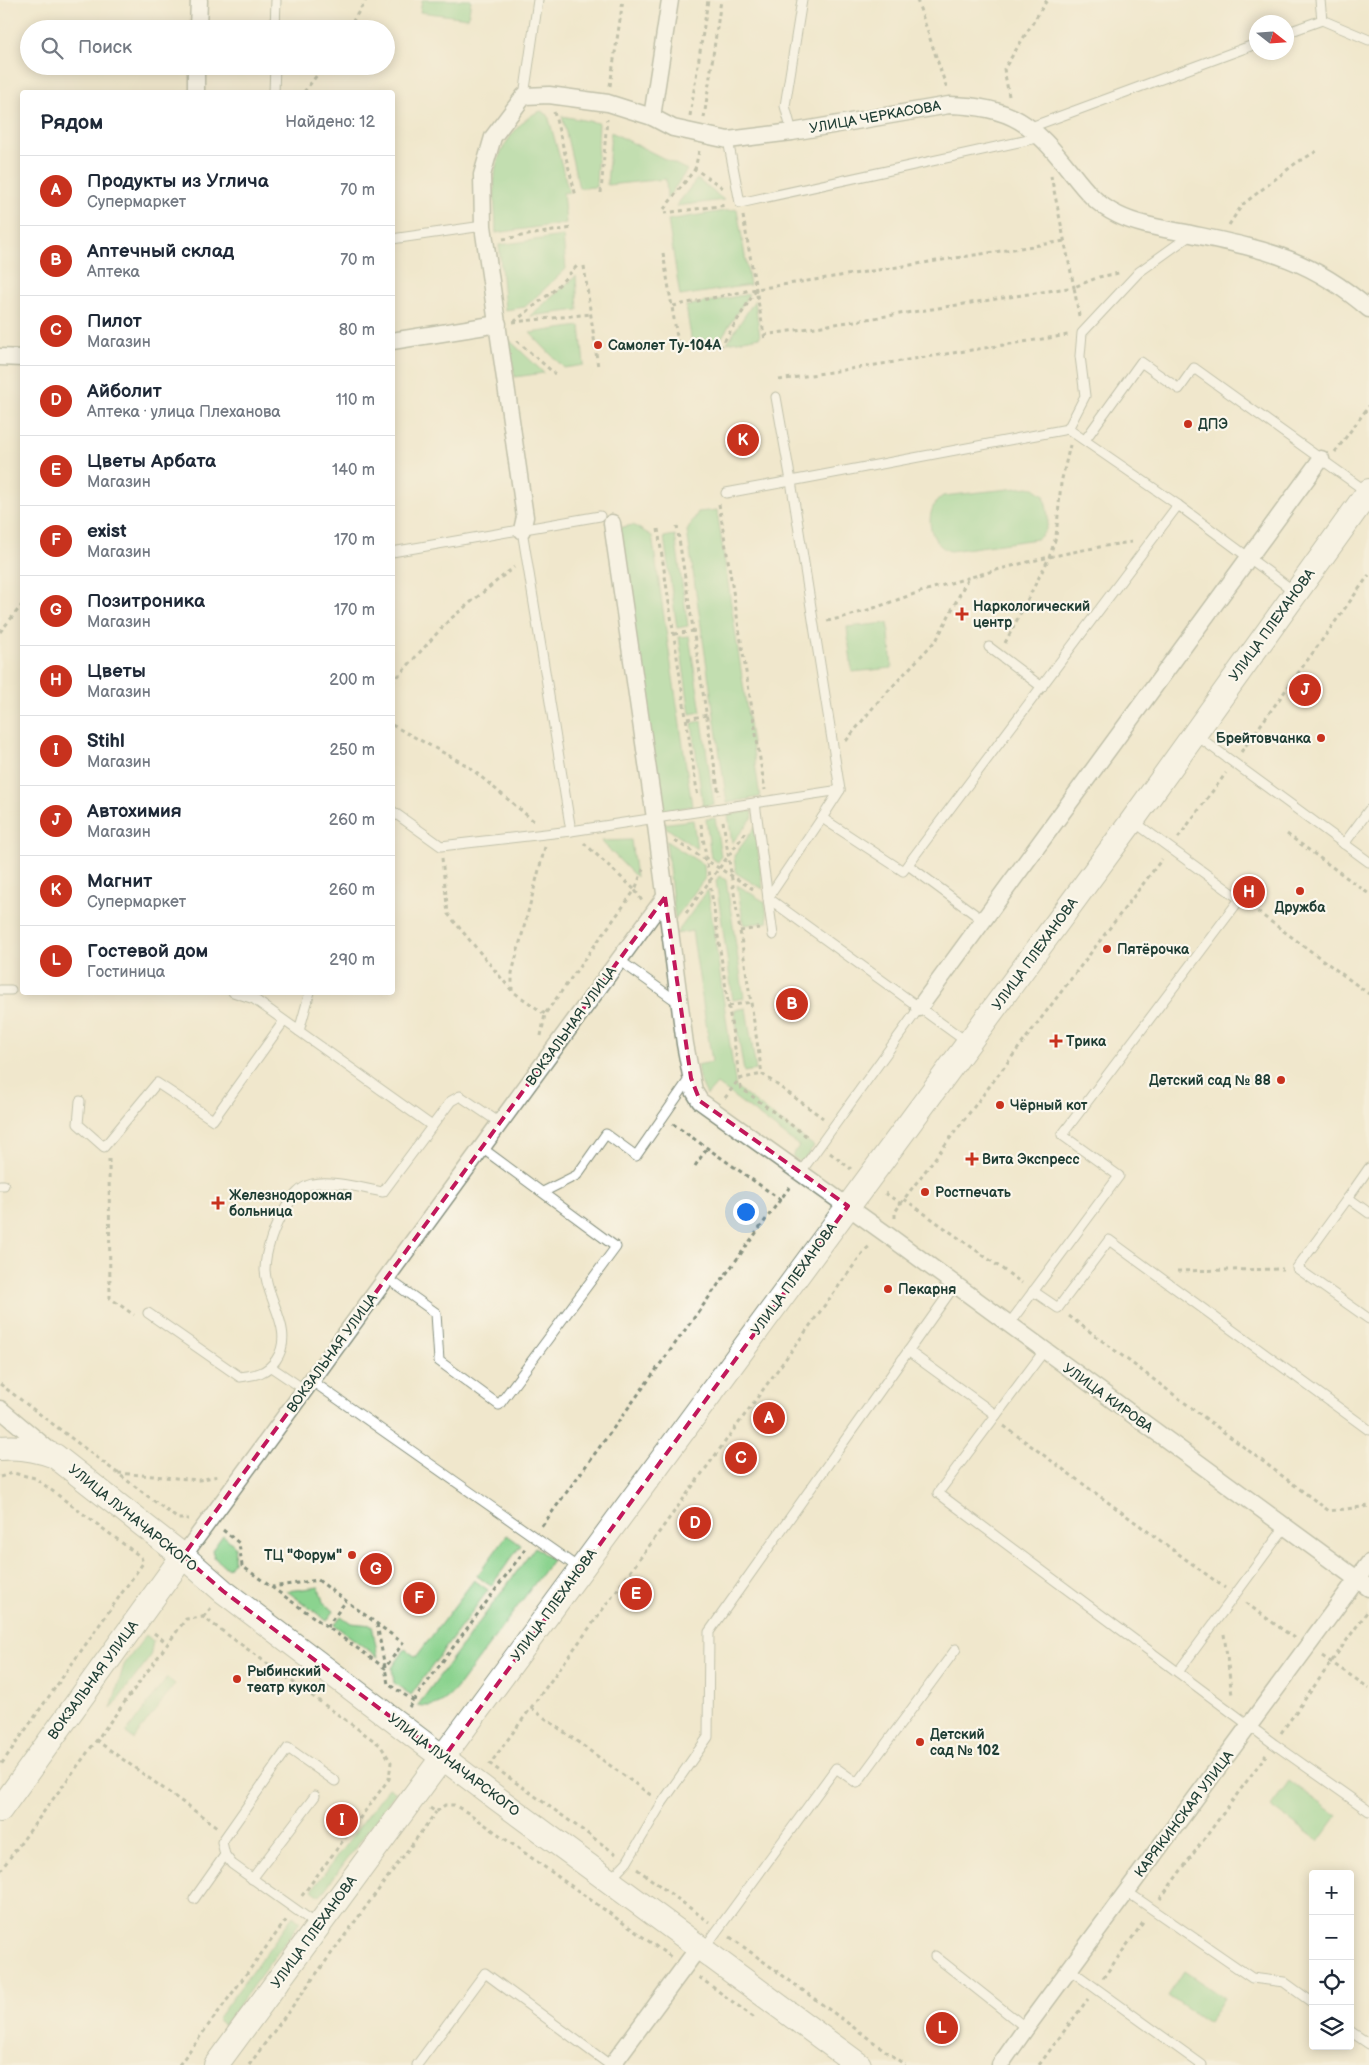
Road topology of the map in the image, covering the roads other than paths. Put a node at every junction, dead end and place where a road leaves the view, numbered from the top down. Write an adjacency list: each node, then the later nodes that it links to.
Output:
1 (198, 0): 7 (street)
2 (276, 0): 8 (lane)
3 (538, 0): 17 (lane)
4 (670, 0): 18 (street)
5 (802, 0): 19 (lane)
6 (1320, 0): 9 (lane)
7 (198, 20)
8 (275, 20)
9 (1322, 20): 10 (lane); 11 (lane)
10 (1294, 30)
11 (1369, 40)
12 (1249, 47): 20 (lane)
13 (196, 75): 15 (street)
14 (275, 75): 16 (lane)
15 (196, 90)
16 (274, 90)
17 (524, 96): 18 (street, УЛИЦА ЧЕРКАСОВА); 22 (street)
18 (652, 118): 21 (street, УЛИЦА ЧЕРКАСОВА)
19 (792, 132): 20 (street, УЛИЦА ЧЕРКАСОВА); 21 (street, УЛИЦА ЧЕРКАСОВА)
20 (1037, 132): 21 (lane); 23 (street, УЛИЦА ЧЕРКАСОВА)
21 (728, 140)
22 (484, 234): 24 (lane); 26 (street)
23 (1192, 234): 25 (street, УЛИЦА ЧЕРКАСОВА); 31 (lane)
24 (395, 240)
25 (1369, 309)
26 (506, 323): 27 (street); 39 (street)
27 (395, 341)
28 (0, 357): 29 (street)
29 (20, 358)
30 (776, 397): 34 (lane)
31 (1071, 431): 32 (lane); 34 (lane)
32 (1085, 440): 33 (lane); 37 (lane)
33 (1324, 461): 35 (lane); 41 (street)
34 (791, 481): 36 (lane); 46 (lane)
35 (1369, 492): 42 (main road, УЛИЦА ПЛЕХАНОВА)
36 (726, 493)
37 (1178, 505): 41 (lane); 44 (lane)
38 (606, 520): 39 (lane); 52 (street, УЛИЦА КИРОВА)
39 (522, 530): 40 (lane); 53 (lane)
40 (395, 551)
41 (1248, 558): 42 (lane); 59 (street)
42 (1295, 592): 45 (main road, УЛИЦА ПЛЕХАНОВА)
43 (989, 647): 44 (lane)
44 (1042, 687): 56 (lane)
45 (1194, 734): 51 (main road, УЛИЦА ПЛЕХАНОВА); 54 (lane)
46 (840, 790): 47 (lane); 50 (lane)
47 (755, 803): 52 (lane); 58 (lane)
48 (1369, 810): 54 (lane)
49 (395, 813): 53 (lane)
50 (822, 818): 56 (lane); 58 (lane)
51 (1132, 821): 70 (main road, УЛИЦА ПЛЕХАНОВА); 84 (lane)
52 (656, 824): 53 (lane); 57 (street, УЛИЦА КИРОВА)
53 (571, 831)
54 (1344, 844): 55 (lane)
55 (1369, 862)
56 (908, 864): 59 (lane)
57 (665, 897): 61 (street, ВОКЗАЛЬНАЯ УЛИЦА); 66 (street, УЛИЦА КИРОВА)
58 (768, 898): 60 (lane); 67 (lane)
59 (984, 921): 67 (street)
60 (773, 931)
61 (619, 960): 66 (lane); 73 (street, ВОКЗАЛЬНАЯ УЛИЦА)
62 (0, 990): 63 (lane)
63 (11, 990)
64 (242, 995): 68 (lane)
65 (309, 995): 69 (lane)
66 (679, 1003): 71 (street, УЛИЦА КИРОВА)
67 (920, 1008): 70 (lane); 77 (lane)
68 (284, 1021): 69 (lane); 72 (lane)
69 (299, 1031): 74 (lane)
70 (968, 1044): 80 (main road, УЛИЦА ПЛЕХАНОВА)
71 (691, 1078): 77 (street, УЛИЦА КИРОВА); 78 (lane)
72 (80, 1101)
73 (500, 1123): 74 (lane); 75 (street, ВОКЗАЛЬНАЯ УЛИЦА)
74 (432, 1126): 90 (lane)
75 (482, 1148): 78 (lane); 82 (street, ВОКЗАЛЬНАЯ УЛИЦА)
76 (1369, 1168): 79 (lane)
77 (800, 1173): 80 (street, УЛИЦА КИРОВА)
78 (543, 1192): 82 (lane)
79 (1348, 1198): 81 (lane); 86 (lane)
80 (848, 1206): 83 (street, УЛИЦА КИРОВА); 100 (main road, УЛИЦА ПЛЕХАНОВА)
81 (1369, 1213)
82 (386, 1278): 91 (street, ВОКЗАЛЬНАЯ УЛИЦА)
83 (955, 1285): 87 (street, УЛИЦА КИРОВА); 88 (lane)
84 (1033, 1291): 87 (lane); 94 (lane)
85 (145, 1317): 90 (lane)
86 (1369, 1320)
87 (1009, 1324): 89 (street, УЛИЦА КИРОВА)
88 (908, 1351): 93 (lane); 112 (lane)
89 (1044, 1351): 93 (lane); 97 (street, УЛИЦА КИРОВА)
90 (271, 1367): 91 (lane)
91 (309, 1385): 98 (street, ВОКЗАЛЬНАЯ УЛИЦА); 100 (lane)
92 (0, 1409): 96 (street)
93 (995, 1417): 103 (lane)
94 (1369, 1430)
95 (0, 1448): 96 (main road)
96 (55, 1456): 98 (main road, УЛИЦА ЛУНАЧАРСКОГО)
97 (1285, 1527): 101 (street, УЛИЦА КИРОВА); 103 (lane)
98 (183, 1556): 105 (main road, УЛИЦА ЛУНАЧАРСКОГО); 108 (main road, ВОКЗАЛЬНАЯ УЛИЦА)
99 (1369, 1563): 101 (street, КАРЯКИНСКАЯ УЛИЦА)
100 (580, 1569): 105 (main road, УЛИЦА ПЛЕХАНОВА)
101 (1363, 1583): 104 (street, КАРЯКИНСКАЯ УЛИЦА)
102 (956, 1649): 116 (lane)
103 (1178, 1672): 104 (lane)
104 (1250, 1725): 109 (lane); 113 (street, КАРЯКИНСКАЯ УЛИЦА)
105 (444, 1757): 112 (main road, УЛИЦА ЛУНАЧАРСКОГО); 115 (main road, УЛИЦА ПЛЕХАНОВА)
106 (335, 1782): 110 (lane)
107 (315, 1796): 111 (lane)
108 (0, 1810)
109 (1369, 1811)
110 (225, 1855): 111 (lane); 114 (lane)
111 (252, 1879): 115 (lane)
112 (609, 1881): 116 (main road, УЛИЦА ЛУНАЧАРСКОГО)
113 (1126, 1891): 118 (street, КАРЯКИНСКАЯ УЛИЦА); 119 (lane)
114 (194, 1899)
115 (319, 1926): 123 (main road, УЛИЦА ПЛЕХАНОВА)
116 (701, 1949): 125 (street); 126 (main road, УЛИЦА ЛУНАЧАРСКОГО)
117 (934, 1956): 120 (lane)
118 (1069, 1969): 120 (street, КАРЯКИНСКАЯ УЛИЦА); 128 (lane)
119 (1309, 2000)
120 (1026, 2028): 127 (street, КАРЯКИНСКАЯ УЛИЦА)
121 (1354, 2034): 122 (lane)
122 (1369, 2044)
123 (216, 2065)
124 (417, 2065): 125 (lane)
125 (611, 2065)
126 (859, 2065)
127 (1000, 2065)
128 (1202, 2065)

